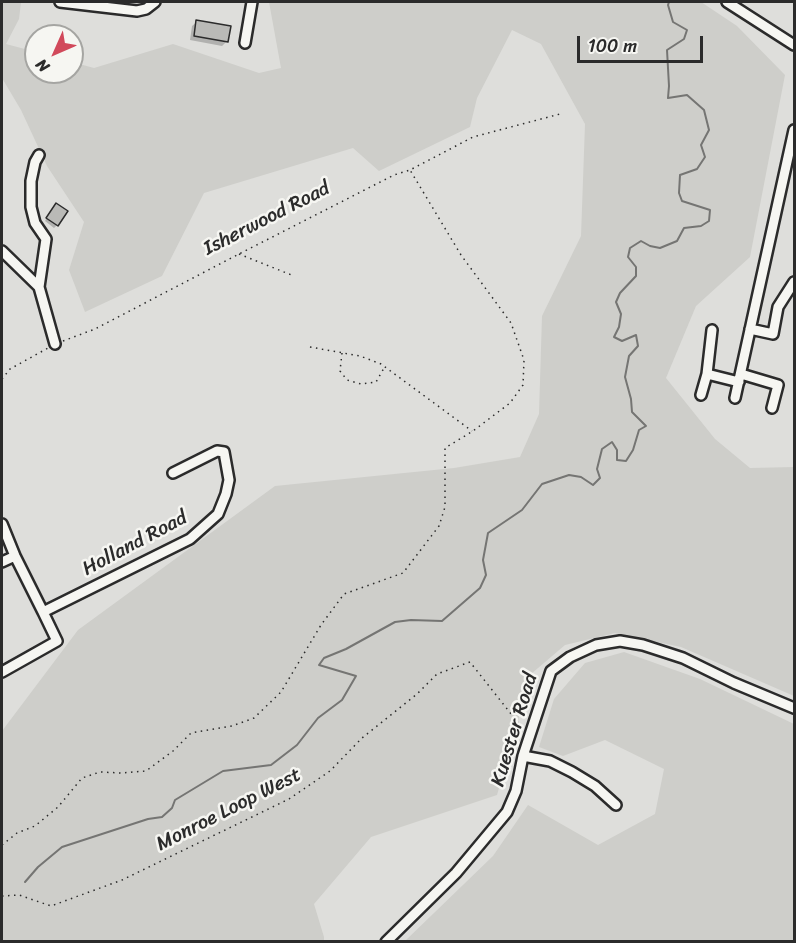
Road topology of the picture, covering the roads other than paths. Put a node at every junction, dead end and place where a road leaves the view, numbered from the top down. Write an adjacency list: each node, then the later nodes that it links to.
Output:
1 (60, 2): 5 (street)
2 (155, 2): 5 (street)
3 (252, 2): 6 (street)
4 (727, 2): 7 (street)
5 (75, 3)
6 (245, 43)
7 (795, 45)
8 (795, 130): 13 (street)
9 (39, 155): 12 (street)
10 (2, 251): 12 (street)
11 (794, 285): 13 (street)
12 (39, 287): 15 (street)
13 (750, 329): 17 (street)
14 (712, 330): 16 (street)
15 (55, 344)
16 (707, 374): 17 (street); 18 (street)
17 (740, 378): 19 (street); 20 (street)
18 (701, 395)
19 (735, 398)
20 (772, 408)
21 (173, 473): 25 (street, Holland Road)
22 (2, 524): 23 (street)
23 (15, 556): 24 (street); 25 (street)
24 (2, 562)
25 (43, 612): 26 (street)
26 (2, 672)
27 (795, 708): 28 (street, Kuester Road)
28 (523, 756): 29 (street); 30 (street, Kuester Road)
29 (616, 805)
30 (386, 942)

